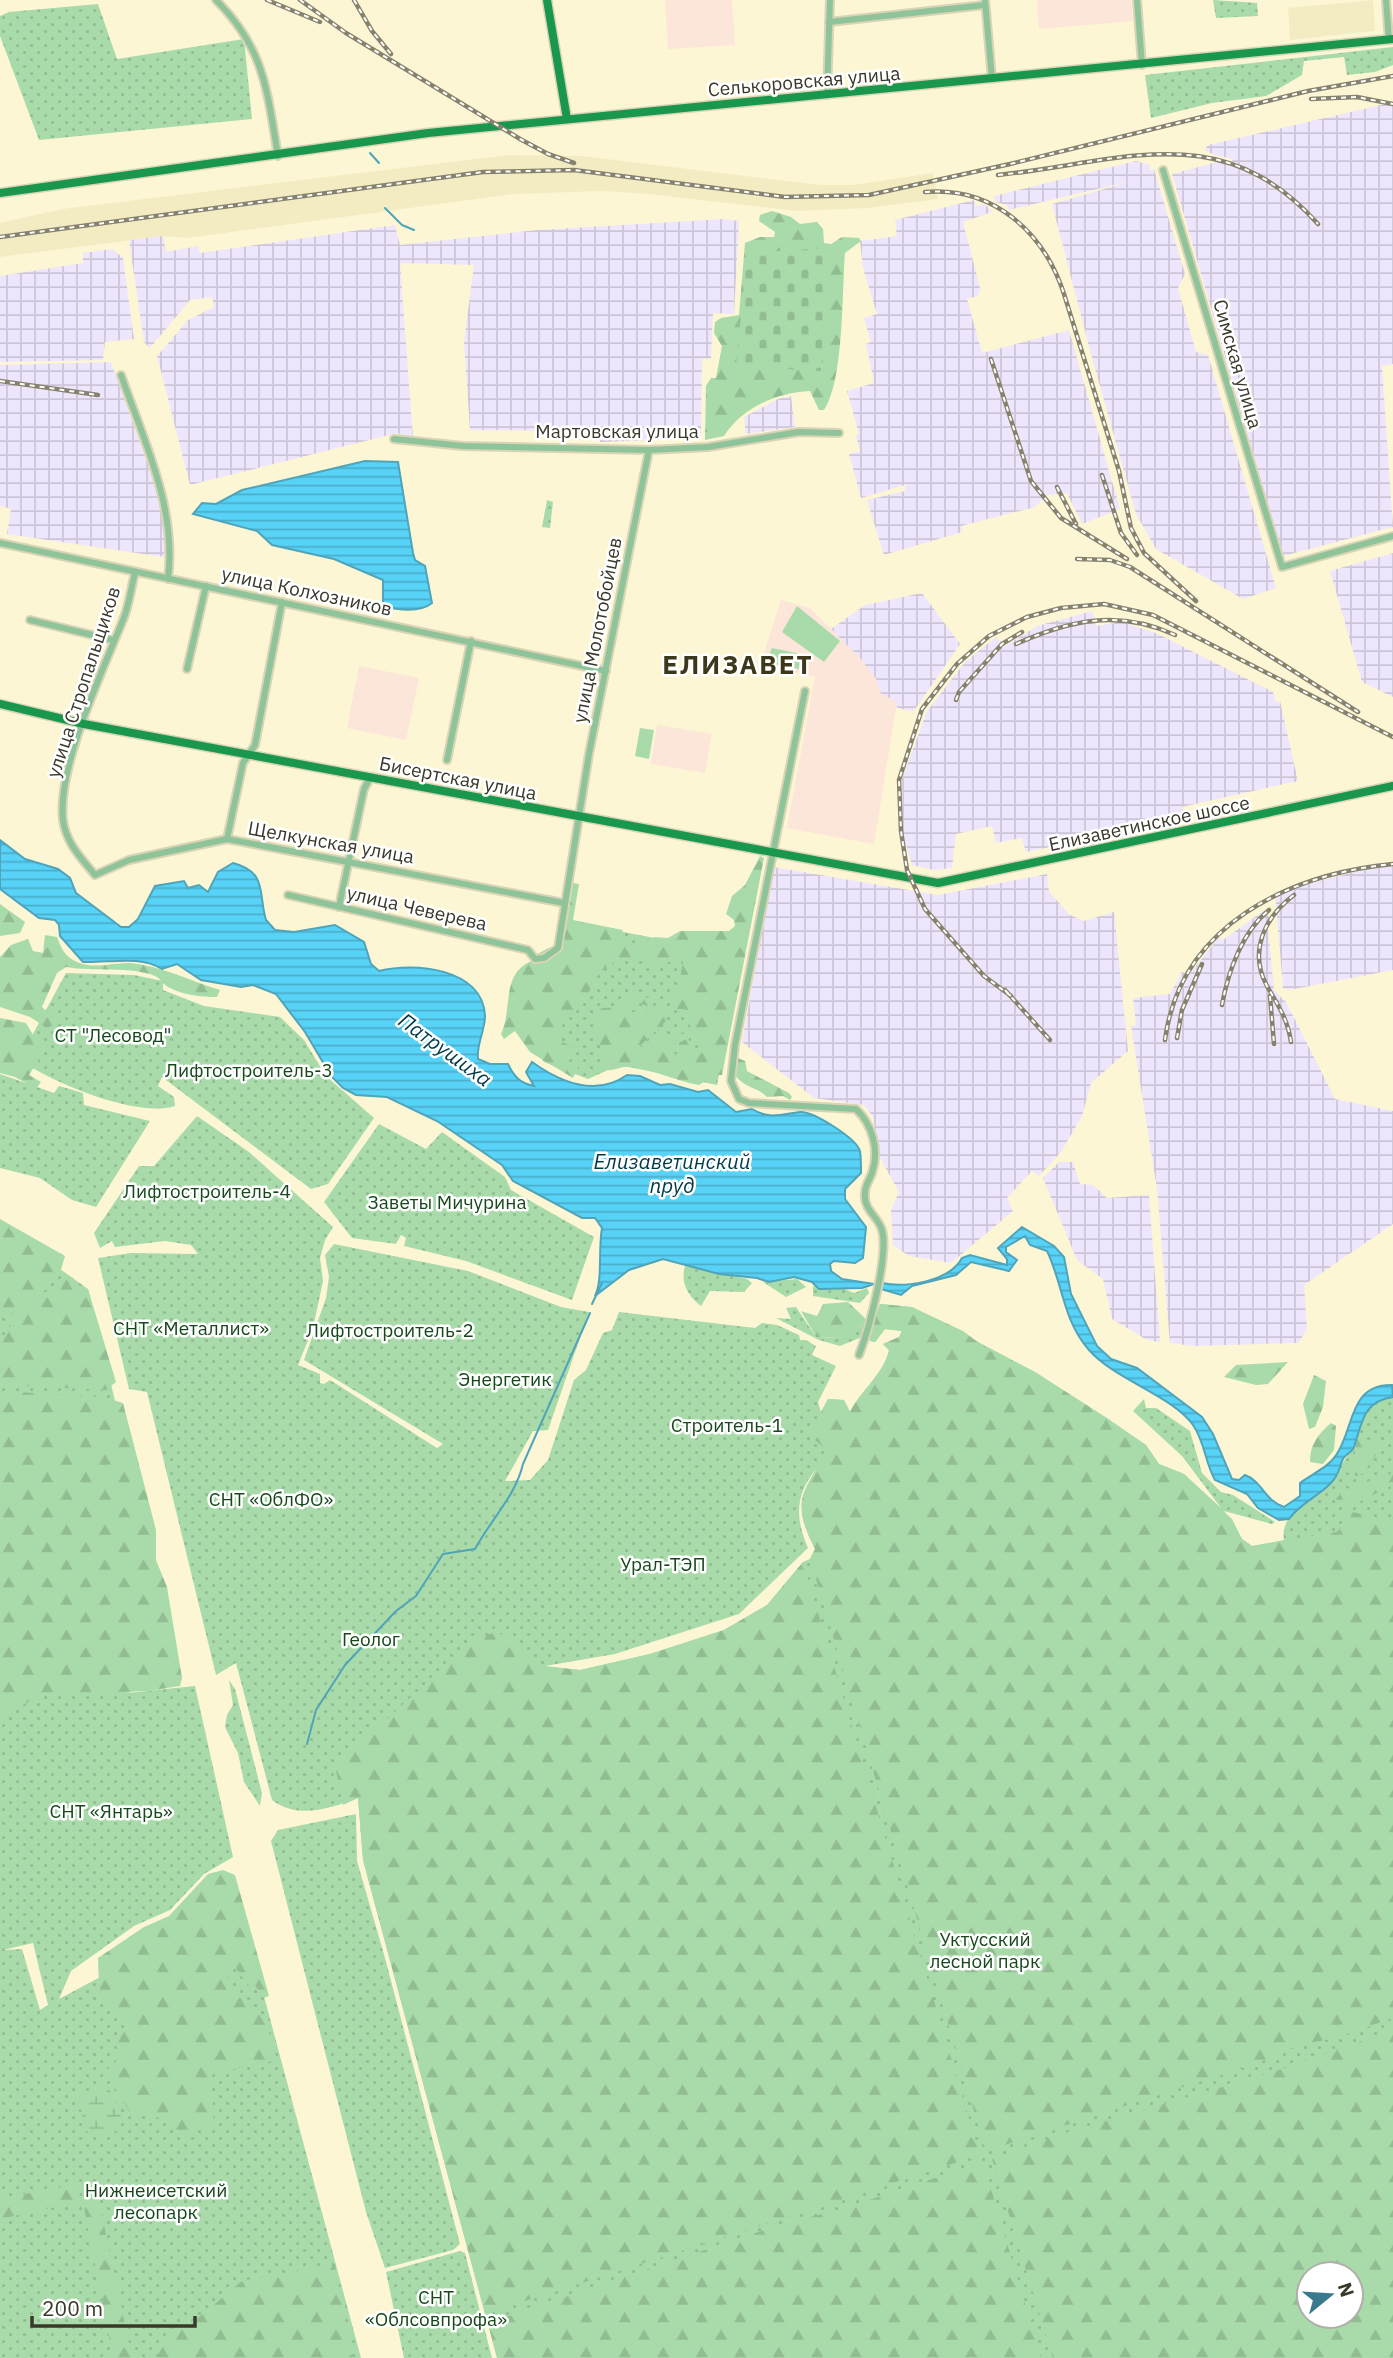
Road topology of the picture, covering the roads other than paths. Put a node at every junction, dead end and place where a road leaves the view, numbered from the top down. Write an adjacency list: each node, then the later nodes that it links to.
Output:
1 (216, 0): 13 (street)
2 (547, 0): 12 (main road)
3 (830, 0): 7 (street)
4 (1137, 0): 9 (street)
5 (1386, 0): 8 (street)
6 (985, 2): 7 (street); 10 (street)
7 (830, 22): 11 (street)
8 (1391, 40): 9 (main road, Селькоровская улица)
9 (1142, 65): 10 (main road, Селькоровская улица)
10 (992, 79): 11 (main road, Селькоровская улица)
11 (827, 95): 12 (main road, Селькоровская улица)
12 (567, 118): 13 (main road, Селькоровская улица)
13 (278, 156): 15 (main road, Селькоровская улица)
14 (1163, 170): 20 (street, Симская улица)
15 (0, 193)
16 (121, 375): 23 (street)
17 (839, 433): 19 (street, Мартовская улица)
18 (394, 439): 19 (street, Мартовская улица)
19 (649, 450): 30 (street, улица Молотобойцев)
20 (1393, 536)
21 (0, 543): 22 (street, улица Колхозников)
22 (135, 573): 23 (street, улица Колхозников); 27 (street, улица Стропальщиков)
23 (168, 579): 24 (street, улица Колхозников)
24 (206, 586): 25 (street, улица Колхозников); 29 (street)
25 (282, 602): 28 (street, улица Колхозников); 34 (street)
26 (30, 620): 27 (street)
27 (113, 640): 33 (street, улица Стропальщиков)
28 (471, 641): 30 (street, улица Колхозников); 35 (street)
29 (187, 668)
30 (606, 671): 38 (street, улица Молотобойцев)
31 (805, 691): 40 (street)
32 (0, 704): 33 (main road, Бисертская улица)
33 (84, 724): 34 (main road, Бисертская улица); 42 (street, улица Стропальщиков)
34 (251, 755): 36 (main road, Бисертская улица); 39 (street)
35 (447, 760)
36 (370, 778): 38 (main road, Бисертская улица); 41 (street)
37 (1393, 786): 43 (main road, Елизаветинское шоссе)
38 (578, 817): 40 (main road, Бисертская улица); 45 (street, улица Молотобойцев)
39 (227, 838): 41 (street, Щелкунская улица); 42 (street, Щелкунская улица)
40 (774, 853): 43 (main road, Бисертская улица); 48 (street)
41 (349, 860): 45 (street, Щелкунская улица); 46 (street)
42 (95, 875)
43 (910, 880)
44 (288, 894): 46 (street, улица Чеверева)
45 (564, 903): 47 (street, улица Молотобойцев)
46 (339, 907): 47 (street, улица Чеверева)
47 (535, 959)
48 (859, 1355)

